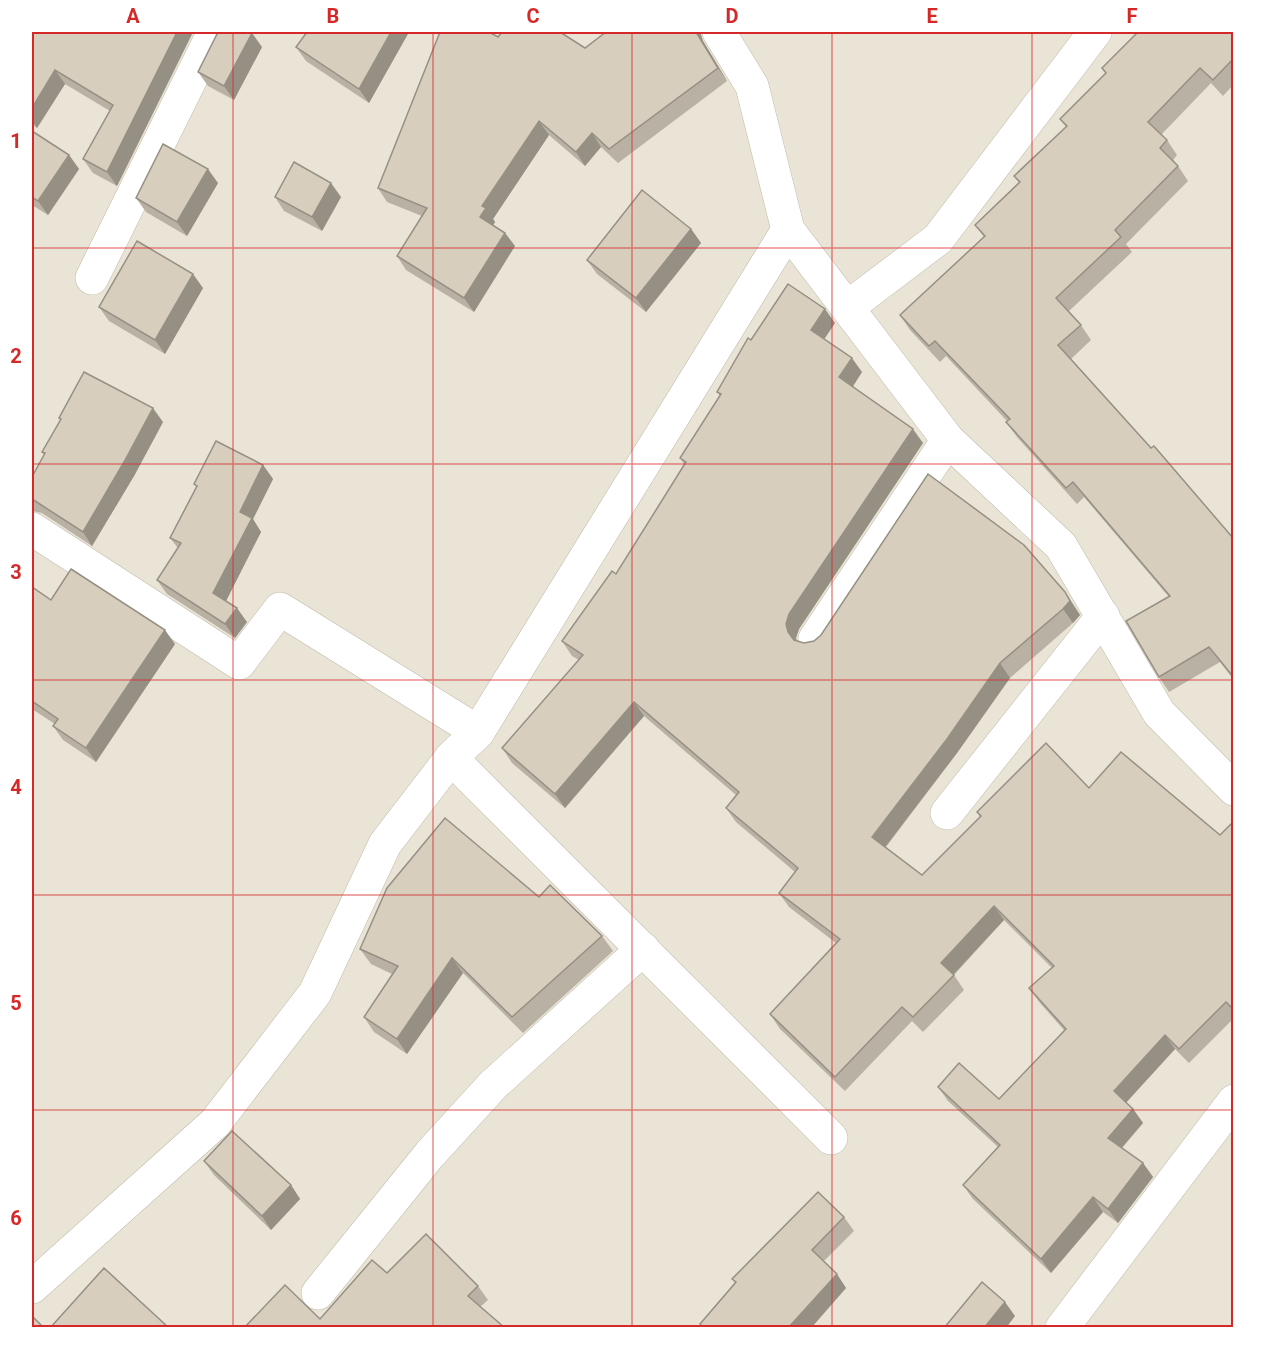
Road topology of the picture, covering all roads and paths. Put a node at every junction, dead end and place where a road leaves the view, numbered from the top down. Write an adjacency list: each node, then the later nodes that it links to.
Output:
1 (214, 32): 5 (street)
2 (719, 32): 4 (street)
3 (1095, 32): 6 (street)
4 (788, 230): 6 (street); 11 (street)
5 (92, 278)
6 (848, 307): 7 (street)
7 (948, 440): 9 (street); 10 (street)
8 (32, 529): 11 (street)
9 (1103, 616): 13 (street); 14 (street)
10 (815, 639)
11 (478, 732): 12 (street)
12 (451, 758): 15 (street); 18 (street)
13 (1233, 789)
14 (947, 813)
15 (643, 949): 17 (street); 19 (street)
16 (1233, 1101): 20 (street)
17 (831, 1138)
18 (32, 1287)
19 (318, 1293)
20 (1062, 1328)

